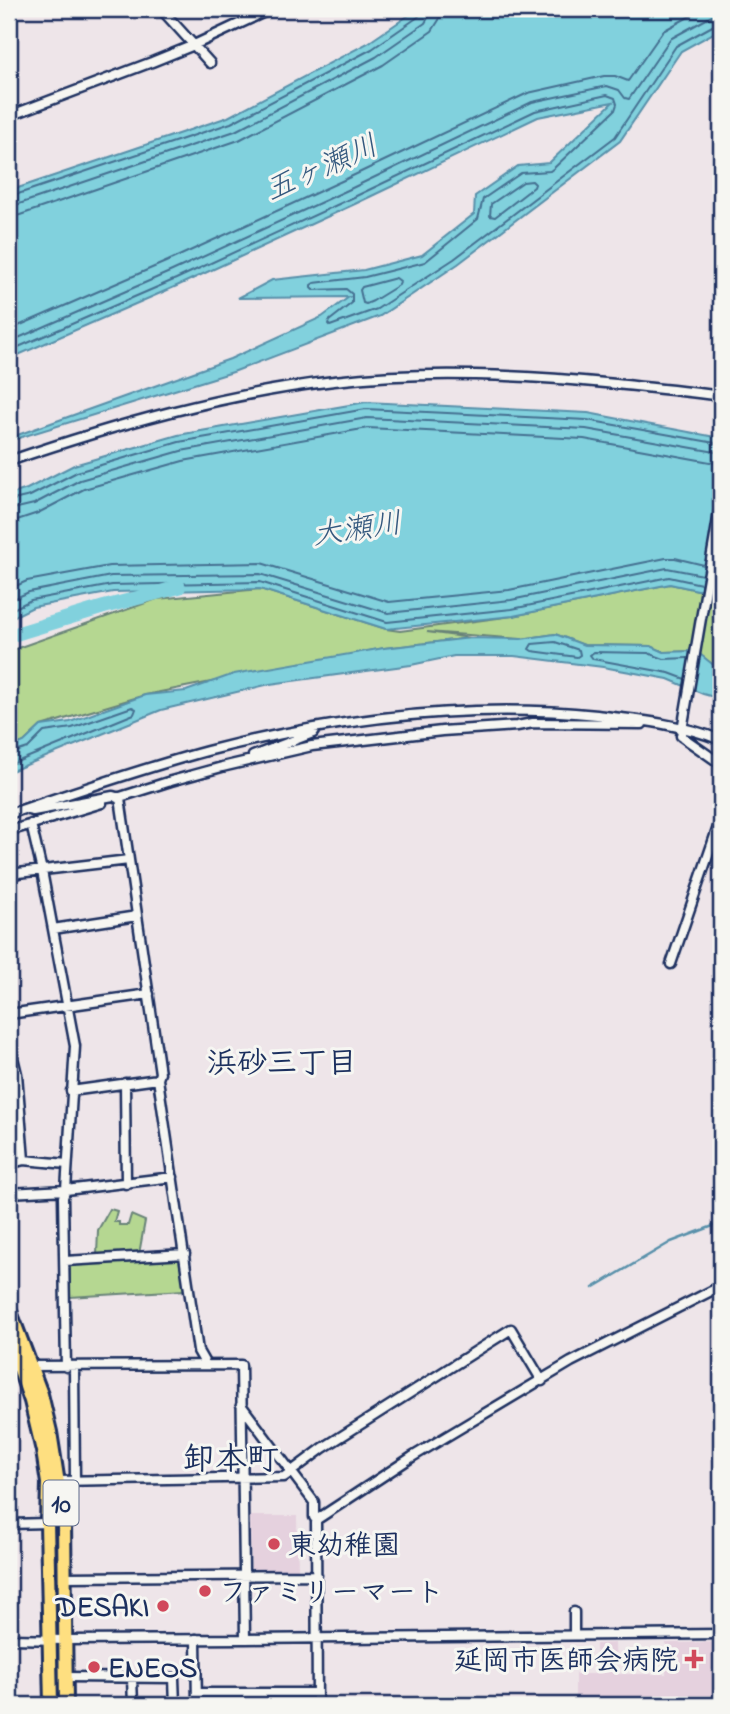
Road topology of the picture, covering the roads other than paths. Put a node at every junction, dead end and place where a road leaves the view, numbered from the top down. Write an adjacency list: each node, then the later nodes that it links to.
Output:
1 (161, 9): 3 (street)
2 (271, 9): 3 (street)
3 (194, 45): 4 (street); 5 (street)
4 (210, 63)
5 (9, 116)
6 (721, 396): 7 (street)
7 (9, 461)
8 (721, 501): 10 (street)
9 (651, 721): 10 (street); 11 (street); 13 (street)
10 (683, 723): 12 (street); 14 (street)
11 (317, 728): 13 (street); 16 (street)
12 (721, 740)
13 (242, 763): 15 (street)
14 (721, 764)
15 (120, 798): 16 (street); 19 (street); 21 (street)
16 (24, 809): 17 (street)
17 (9, 814)
18 (721, 818): 26 (street)
19 (31, 824): 20 (street); 22 (street)
20 (9, 831)
21 (129, 860): 22 (street); 24 (street)
22 (42, 871): 23 (street); 25 (street)
23 (9, 877)
24 (137, 916): 25 (street); 27 (street)
25 (53, 929): 28 (street)
26 (671, 964)
27 (149, 993): 28 (street); 32 (street)
28 (68, 1004): 29 (street); 34 (street)
29 (9, 1014)
30 (9, 1041): 31 (street)
31 (13, 1072): 35 (street)
32 (158, 1079): 33 (street); 38 (street)
33 (125, 1083): 34 (street); 39 (street)
34 (72, 1091): 37 (street)
35 (24, 1160): 36 (street); 37 (street)
36 (9, 1164)
37 (67, 1164): 40 (street)
38 (173, 1177): 39 (street); 42 (street)
39 (126, 1184): 40 (street)
40 (66, 1190): 41 (street); 43 (street)
41 (9, 1194)
42 (185, 1254): 43 (street); 47 (street)
43 (65, 1261): 48 (street)
44 (721, 1286): 50 (street)
45 (9, 1308): 49 (highway, 10)
46 (9, 1338): 49 (highway, 10)
47 (206, 1365): 48 (street); 51 (street)
48 (70, 1366): 49 (street); 54 (street)
49 (20, 1367): 55 (highway, 10); 57 (highway, 10)
50 (542, 1381): 52 (street); 56 (street)
51 (241, 1405): 52 (street); 53 (street)
52 (291, 1472): 53 (street); 56 (street)
53 (242, 1478): 54 (street); 59 (street)
54 (75, 1480): 55 (street)
55 (58, 1481): 61 (highway, 10)
56 (316, 1520): 60 (street)
57 (47, 1523): 58 (street); 69 (highway, 10)
58 (9, 1524)
59 (244, 1575): 60 (street); 61 (street); 68 (street)
60 (317, 1575): 65 (street)
61 (64, 1577): 70 (highway, 10)
62 (574, 1612): 64 (street)
63 (721, 1634): 64 (street)
64 (574, 1635): 65 (street)
65 (318, 1638): 68 (street); 74 (street)
66 (9, 1639): 69 (street)
67 (196, 1639): 68 (street); 70 (street); 73 (street)
68 (245, 1639)
69 (51, 1640): 70 (street); 75 (highway, 10)
70 (65, 1640): 71 (highway, 10)
71 (66, 1677): 72 (street); 76 (highway, 10)
72 (132, 1678): 77 (street); 78 (street)
73 (197, 1693): 74 (street); 79 (street)
74 (317, 1693): 80 (street)
75 (51, 1705)
76 (66, 1705)
77 (133, 1705)
78 (175, 1705)
79 (197, 1705)
80 (317, 1705)

